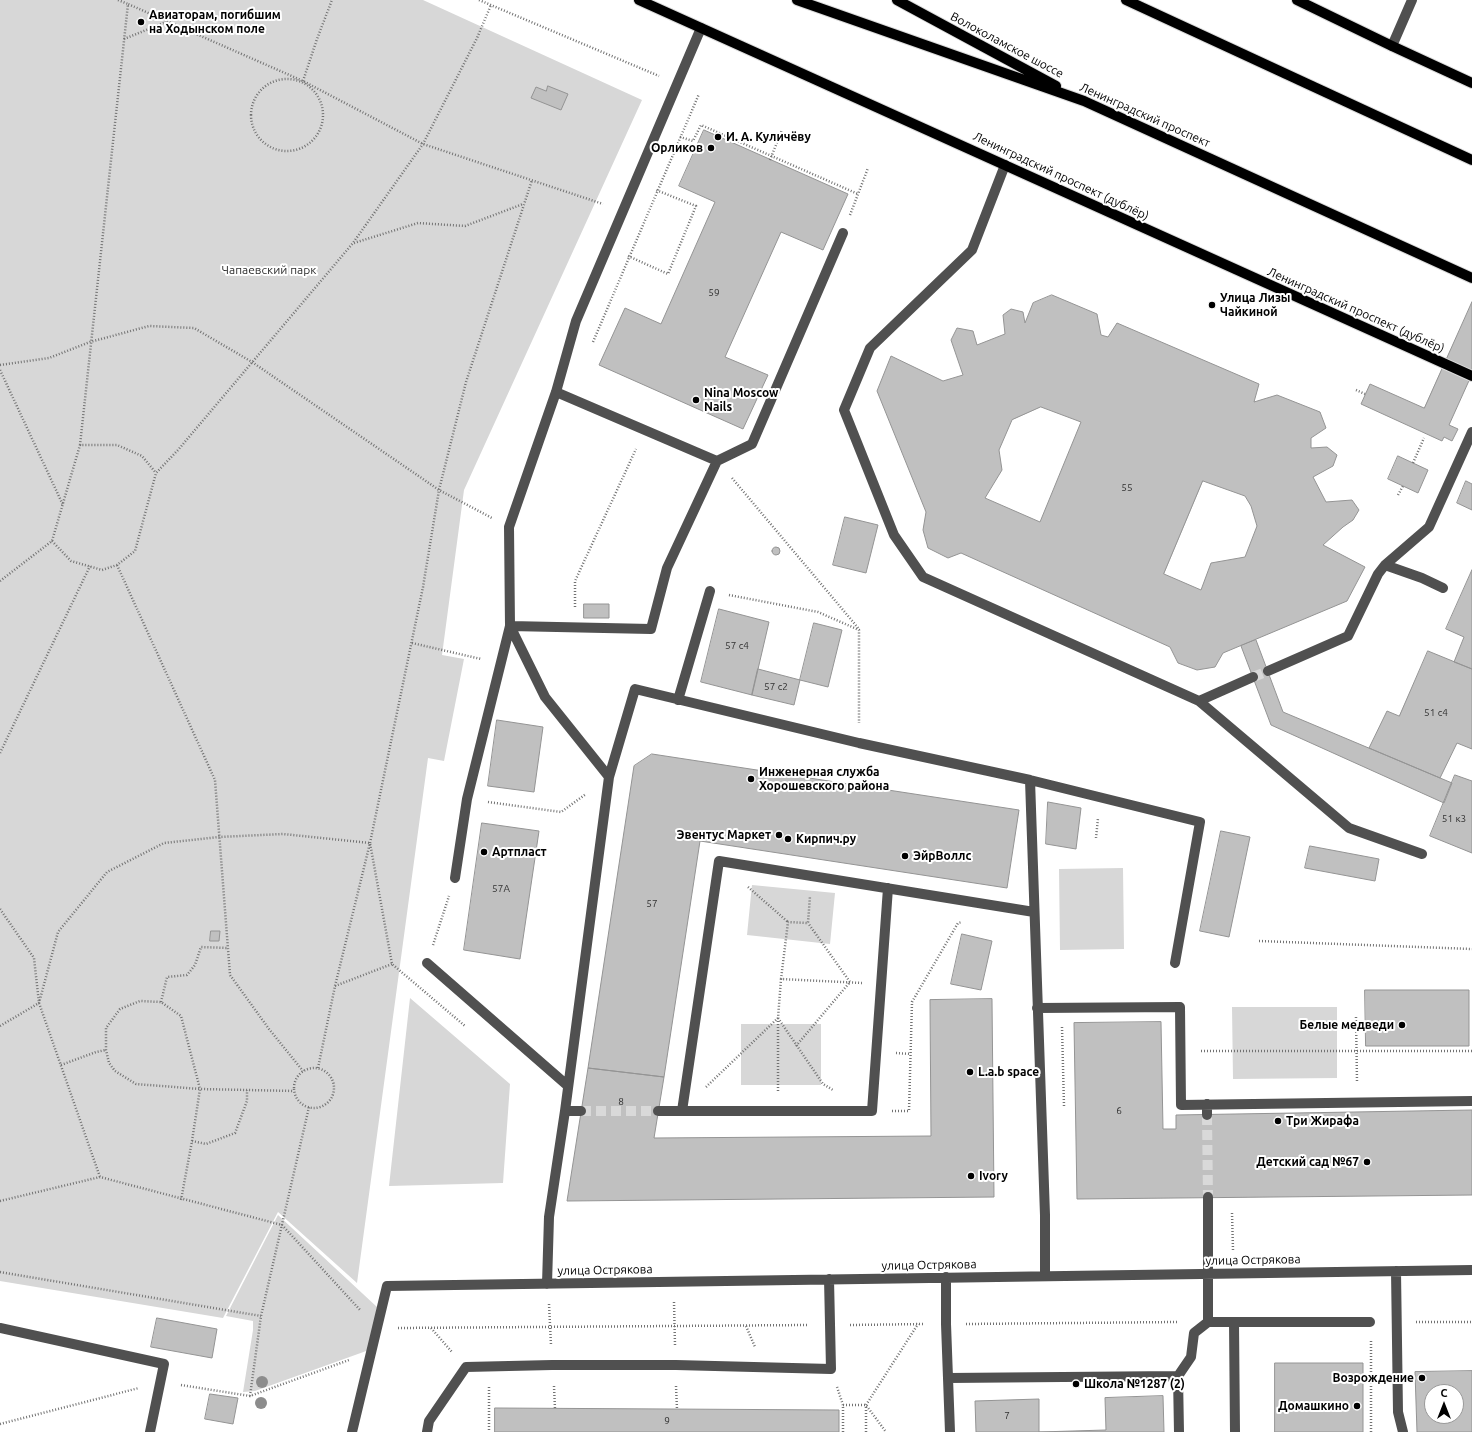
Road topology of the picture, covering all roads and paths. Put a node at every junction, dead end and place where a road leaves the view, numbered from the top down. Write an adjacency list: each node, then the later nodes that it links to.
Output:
1 (118, 0): 10 (path)
2 (332, 0): 16 (path)
3 (479, 0): 11 (path)
4 (639, 0): 13 (main road, Ленинградский проспект (дублёр))
5 (797, 0): 20 (main road, Ленинградский проспект)
6 (897, 0): 20 (main road, Волоколамское шоссе)
7 (1126, 0): 27 (main road)
8 (1297, 0): 15 (main road)
9 (1412, 0): 15 (street)
10 (128, 4): 12 (path); 14 (path)
11 (491, 5): 18 (path); 24 (path)
12 (167, 21): 14 (path); 16 (path)
13 (701, 28): 18 (street); 28 (main road, Ленинградский проспект (дублёр))
14 (124, 39): 41 (path)
15 (1392, 46): 17 (main road)
16 (303, 81): 16 (path); 24 (path)
17 (1472, 83)
18 (677, 84): 21 (street)
19 (699, 94): 23 (path)
20 (1084, 101): 40 (main road, Ленинградский проспект)
21 (659, 127): 23 (path); 31 (street)
22 (782, 130): 25 (path)
23 (681, 137): 25 (path); 32 (path)
24 (423, 144): 30 (path); 37 (path)
25 (772, 155): 26 (path); 33 (path)
26 (770, 160)
27 (1472, 160)
28 (1005, 165): 46 (main road, Ленинградский проспект (дублёр)); 77 (street)
29 (868, 168): 33 (path)
30 (532, 180): 34 (path); 35 (path)
31 (635, 181): 32 (path); 35 (street)
32 (658, 190): 39 (path); 39 (path)
33 (858, 194): 36 (path)
34 (524, 204): 37 (path); 58 (path)
35 (623, 211): 38 (street)
36 (843, 232): 54 (street)
37 (353, 243): 43 (path)
38 (608, 247): 39 (path); 48 (street)
39 (629, 257): 42 (path)
40 (1472, 278)
41 (90, 342): 43 (path); 44 (path); 53 (path)
42 (590, 348)
43 (252, 362): 56 (path); 58 (path)
44 (0, 366)
45 (0, 370): 60 (path)
46 (1472, 376)
47 (1356, 390): 49 (path)
48 (556, 392): 50 (street); 61 (street)
49 (1366, 394)
50 (644, 430): 54 (street); 70 (path)
51 (1472, 432): 64 (street)
52 (1424, 438): 55 (path)
53 (80, 445): 56 (path); 60 (path)
54 (717, 461): 70 (street); 71 (path)
55 (1413, 463)
56 (156, 473): 63 (path)
57 (1403, 486): 59 (path)
58 (439, 490): 61 (path); 72 (path)
59 (1398, 495)
60 (62, 505): 62 (path)
61 (509, 526): 69 (street)
62 (52, 541): 65 (path); 66 (path)
63 (117, 565): 65 (path); 83 (path)
64 (1385, 565): 67 (street); 74 (street)
65 (90, 566): 79 (path)
66 (0, 581)
67 (1443, 588)
68 (710, 591): 71 (path); 76 (street)
69 (510, 626): 70 (street); 73 (street); 80 (street)
70 (574, 628)
71 (859, 630): 78 (path)
72 (412, 643): 73 (path); 84 (path)
73 (501, 663): 82 (street)
74 (1268, 671)
75 (1253, 677): 77 (street)
76 (678, 700): 78 (street); 80 (street)
77 (1199, 701): 85 (street)
78 (859, 743): 81 (street)
79 (0, 754)
80 (609, 777): 82 (path); 118 (street)
81 (1030, 780): 91 (street); 99 (street)
82 (467, 799): 87 (street)
83 (219, 837): 84 (path); 96 (path); 105 (path)
84 (370, 843): 103 (path); 103 (path)
85 (1422, 854)
86 (812, 876): 89 (street); 94 (path); 129 (street)
87 (455, 878): 98 (path)
88 (748, 886): 92 (path)
89 (888, 888): 91 (street); 102 (street)
90 (0, 909): 105 (path)
91 (1034, 912): 106 (street)
92 (788, 922): 94 (path); 100 (path)
93 (966, 922): 131 (path)
94 (808, 923): 101 (path)
95 (1258, 941): 97 (path)
96 (228, 948): 104 (path); 117 (path)
97 (1472, 949)
98 (427, 963): 118 (street)
99 (1175, 963)
100 (781, 979): 101 (path); 108 (path)
101 (850, 982): 102 (path); 110 (path)
102 (880, 985): 131 (street)
103 (335, 986): 116 (path)
104 (161, 1002): 111 (path); 119 (path)
105 (39, 1003): 109 (path); 115 (path)
106 (1037, 1008): 112 (street); 144 (street)
107 (1356, 1017): 113 (path)
108 (778, 1018): 110 (path); 129 (path); 130 (path)
109 (0, 1026)
110 (796, 1046): 122 (path)
111 (106, 1050): 115 (path); 119 (path)
112 (1180, 1051): 113 (path); 124 (street)
113 (1356, 1051): 114 (path); 124 (path)
114 (1472, 1051)
115 (61, 1065): 133 (path)
116 (318, 1068): 117 (path); 125 (path)
117 (303, 1071): 121 (path)
118 (568, 1086): 126 (street)
119 (200, 1089): 120 (path); 132 (path)
120 (247, 1090): 121 (path); 132 (path)
121 (294, 1091): 125 (path)
122 (837, 1092)
123 (1472, 1101): 124 (street)
124 (1358, 1102)
125 (309, 1107): 138 (path)
126 (565, 1111): 127 (street); 147 (street)
127 (581, 1111)
128 (658, 1111): 129 (street)
129 (682, 1111): 130 (street)
130 (778, 1111): 131 (street)
131 (872, 1111)
132 (192, 1141): 135 (path)
133 (100, 1178): 135 (path); 136 (path)
134 (1208, 1197): 143 (street)
135 (181, 1200): 138 (path)
136 (0, 1201)
137 (1232, 1213): 139 (path)
138 (282, 1225): 148 (path); 159 (path)
139 (1233, 1250)
140 (1472, 1270): 141 (street, улица Острякова)
141 (1396, 1271): 143 (street, улица Острякова); 152 (street)
142 (0, 1272): 148 (path)
143 (1208, 1273): 144 (street, улица Острякова); 149 (street)
144 (1045, 1276): 145 (street, улица Острякова)
145 (946, 1277): 146 (street, улица Острякова); 155 (street)
146 (829, 1279): 147 (street, улица Острякова); 156 (street)
147 (547, 1284): 159 (street, улица Острякова)
148 (261, 1316): 167 (path)
149 (1208, 1322): 150 (street); 155 (path); 164 (street)
150 (1234, 1322): 151 (street); 180 (street)
151 (1370, 1322): 181 (path)
152 (1396, 1322): 153 (path); 182 (street)
153 (1472, 1322)
154 (918, 1324): 155 (path); 156 (path); 169 (path)
155 (946, 1324): 165 (street)
156 (829, 1325): 158 (path); 163 (street)
157 (0, 1328): 166 (street)
158 (431, 1328): 159 (path); 161 (path)
159 (376, 1329): 160 (street)
160 (372, 1352): 167 (path); 172 (street)
161 (466, 1367): 162 (street); 173 (street)
162 (489, 1367): 163 (street); 174 (path)
163 (831, 1369): 168 (path)
164 (1178, 1376): 165 (street); 179 (street)
165 (948, 1378): 178 (street)
166 (160, 1382): 167 (path); 170 (path); 171 (street)
167 (250, 1396)
168 (843, 1405): 169 (path); 175 (path)
169 (866, 1405): 176 (path); 177 (path)
170 (0, 1424)
171 (150, 1432)
172 (352, 1432)
173 (427, 1432)
174 (489, 1432)
175 (843, 1432)
176 (866, 1432)
177 (886, 1432)
178 (950, 1432)
179 (1179, 1432)
180 (1235, 1432)
181 (1371, 1432)
182 (1403, 1432)

